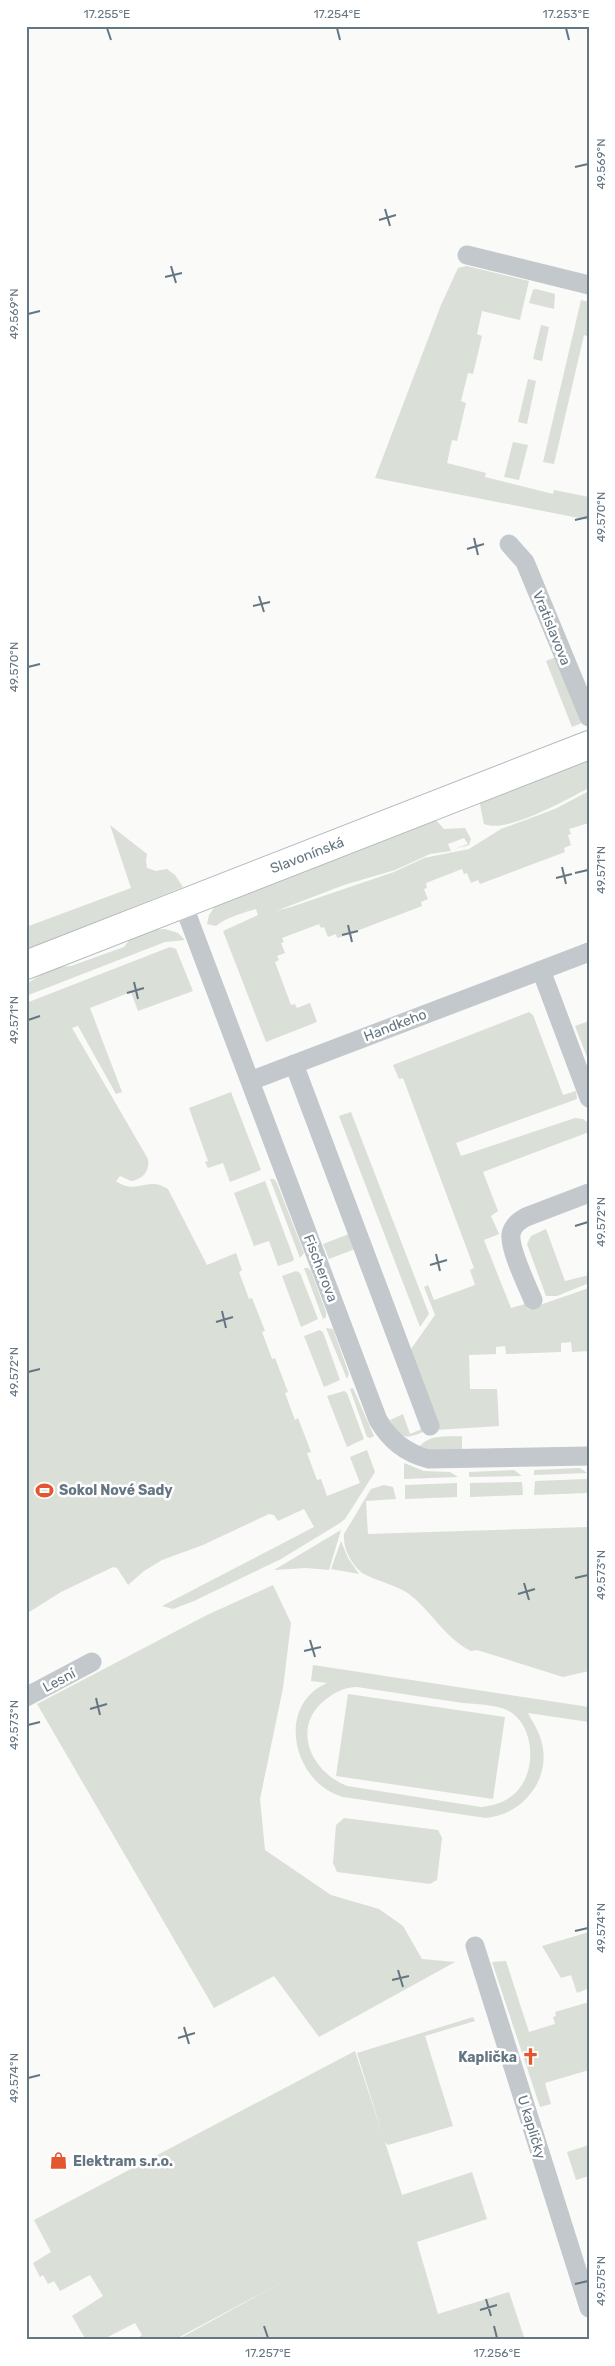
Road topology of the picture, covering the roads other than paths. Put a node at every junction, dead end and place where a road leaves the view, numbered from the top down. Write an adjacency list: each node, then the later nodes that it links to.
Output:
1 (467, 256): 2 (street)
2 (589, 285)
3 (509, 544): 4 (street, Vratislavova)
4 (589, 717)
5 (589, 745): 6 (main road, Slavonínská)
6 (183, 904): 8 (main road, Slavonínská); 11 (street, Fischerova)
7 (589, 952): 9 (street, Handkeho)
8 (26, 965)
9 (541, 970): 10 (street, Handkeho); 12 (street)
10 (294, 1064): 11 (street, Handkeho); 15 (street)
11 (250, 1081): 16 (street, Fischerova)
12 (589, 1098)
13 (589, 1193): 14 (street)
14 (534, 1300)
15 (430, 1426)
16 (589, 1456)
17 (92, 1662): 18 (street, Lesní)
18 (26, 1697)
19 (475, 1946): 20 (street, U kapličky)
20 (589, 2308)

